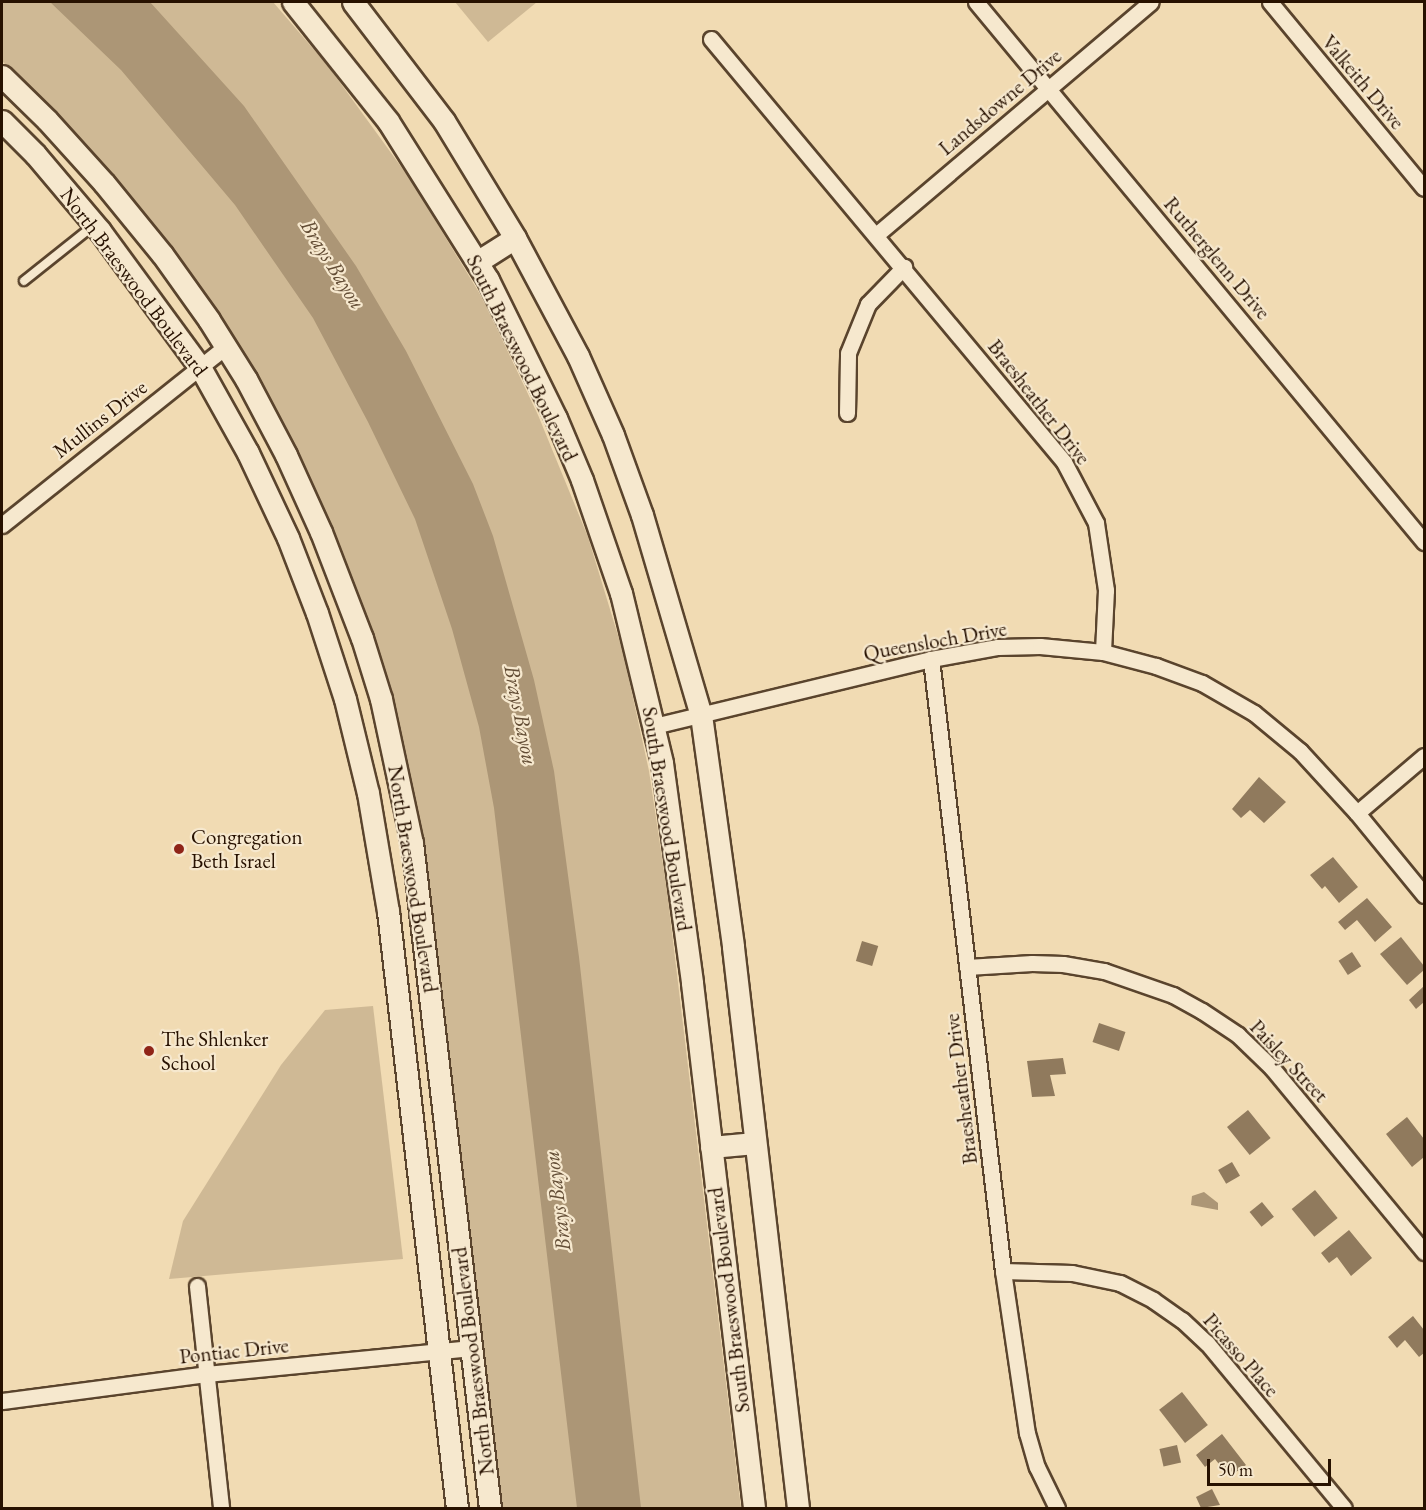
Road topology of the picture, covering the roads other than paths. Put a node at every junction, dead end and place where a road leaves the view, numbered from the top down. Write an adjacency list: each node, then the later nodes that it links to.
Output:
1 (293, 2): 16 (main road, South Braeswood Boulevard)
2 (352, 2): 15 (main road, South Braeswood Boulevard)
3 (976, 2): 8 (street, Rutherglenn Drive)
4 (1151, 2): 8 (street, Landsdowne Drive)
5 (1270, 2): 11 (street, Valkeith Drive)
6 (711, 39): 14 (street, Braesheather Drive)
7 (2, 76): 10 (main road, North Braeswood Boulevard)
8 (1049, 88): 14 (street, Landsdowne Drive); 23 (street, Rutherglenn Drive)
9 (2, 121): 12 (main road, North Braeswood Boulevard)
10 (104, 183): 12 (main road); 19 (main road, North Braeswood Boulevard)
11 (1425, 188)
12 (79, 206): 13 (main road, North Braeswood Boulevard)
13 (95, 225): 18 (lane); 20 (main road, North Braeswood Boulevard)
14 (876, 235): 17 (street, Braesheather Drive)
15 (514, 238): 16 (main road); 26 (main road, South Braeswood Boulevard)
16 (477, 262): 27 (main road, South Braeswood Boulevard)
17 (904, 267): 21 (street); 24 (street, Braesheather Drive)
18 (24, 281)
19 (225, 347): 20 (street, Mullins Drive); 31 (main road, North Braeswood Boulevard)
20 (200, 367): 22 (street, Mullins Drive); 32 (main road, North Braeswood Boulevard)
21 (847, 413)
22 (2, 525)
23 (1425, 542)
24 (1102, 652): 25 (street, Queensloch Drive); 29 (street, Queensloch Drive)
25 (931, 659): 26 (street, Queensloch Drive); 33 (street, Braesheather Drive)
26 (701, 715): 27 (street, Queensloch Drive); 34 (main road, South Braeswood Boulevard)
27 (654, 726): 35 (main road, South Braeswood Boulevard)
28 (1425, 756): 29 (street)
29 (1357, 813): 30 (street, Queensloch Drive)
30 (1425, 895)
31 (427, 964): 32 (main road); 39 (main road, North Braeswood Boulevard)
32 (394, 967): 40 (main road, North Braeswood Boulevard)
33 (968, 967): 36 (street, Paisley Street); 37 (street, Braesheather Drive)
34 (755, 1143): 35 (main road); 47 (main road, South Braeswood Boulevard)
35 (711, 1147): 46 (main road, South Braeswood Boulevard)
36 (1425, 1252)
37 (1003, 1271): 48 (street, Braesheather Drive); 49 (street, Picasso Place)
38 (197, 1286): 41 (street)
39 (472, 1348): 40 (street, Pontiac Drive); 45 (main road, North Braeswood Boulevard)
40 (440, 1351): 41 (street, Pontiac Drive); 44 (main road, North Braeswood Boulevard)
41 (206, 1374): 42 (street, Pontiac Drive); 43 (street)
42 (2, 1401)
43 (221, 1509)
44 (457, 1509)
45 (490, 1509)
46 (754, 1509)
47 (798, 1509)
48 (1057, 1509)
49 (1344, 1509)

